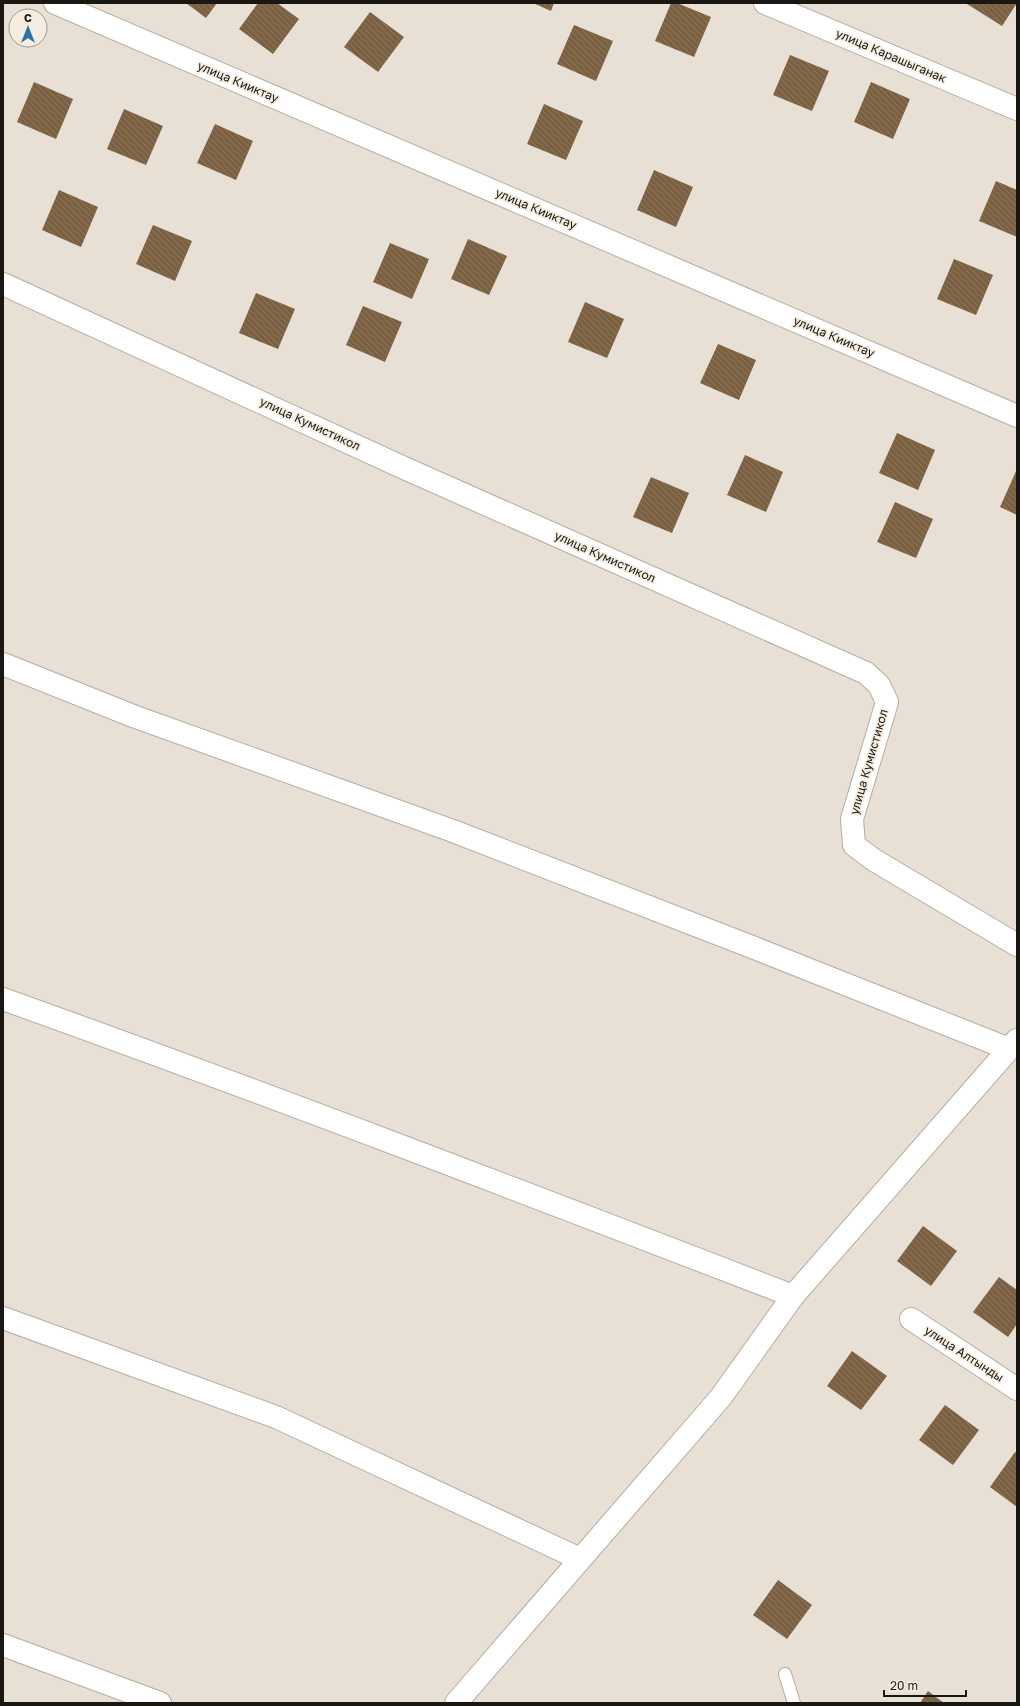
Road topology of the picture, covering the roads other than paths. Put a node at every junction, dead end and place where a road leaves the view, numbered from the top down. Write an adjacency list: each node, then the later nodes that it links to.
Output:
1 (55, 3): 5 (street, улица Кииктау)
2 (766, 3): 3 (street, улица Карашыганак)
3 (1017, 109)
4 (3, 284): 7 (street, улица Кумистикол)
5 (1017, 416)
6 (3, 664): 9 (street)
7 (1017, 945)
8 (3, 999): 10 (street)
9 (1013, 1045): 10 (street)
10 (794, 1296): 14 (street)
11 (3, 1318): 14 (street)
12 (911, 1320): 13 (street, улица Алтынды)
13 (1017, 1389)
14 (580, 1559): 18 (street)
15 (3, 1645): 17 (street)
16 (785, 1674): 19 (lane)
17 (160, 1703)
18 (456, 1703)
19 (794, 1703)

